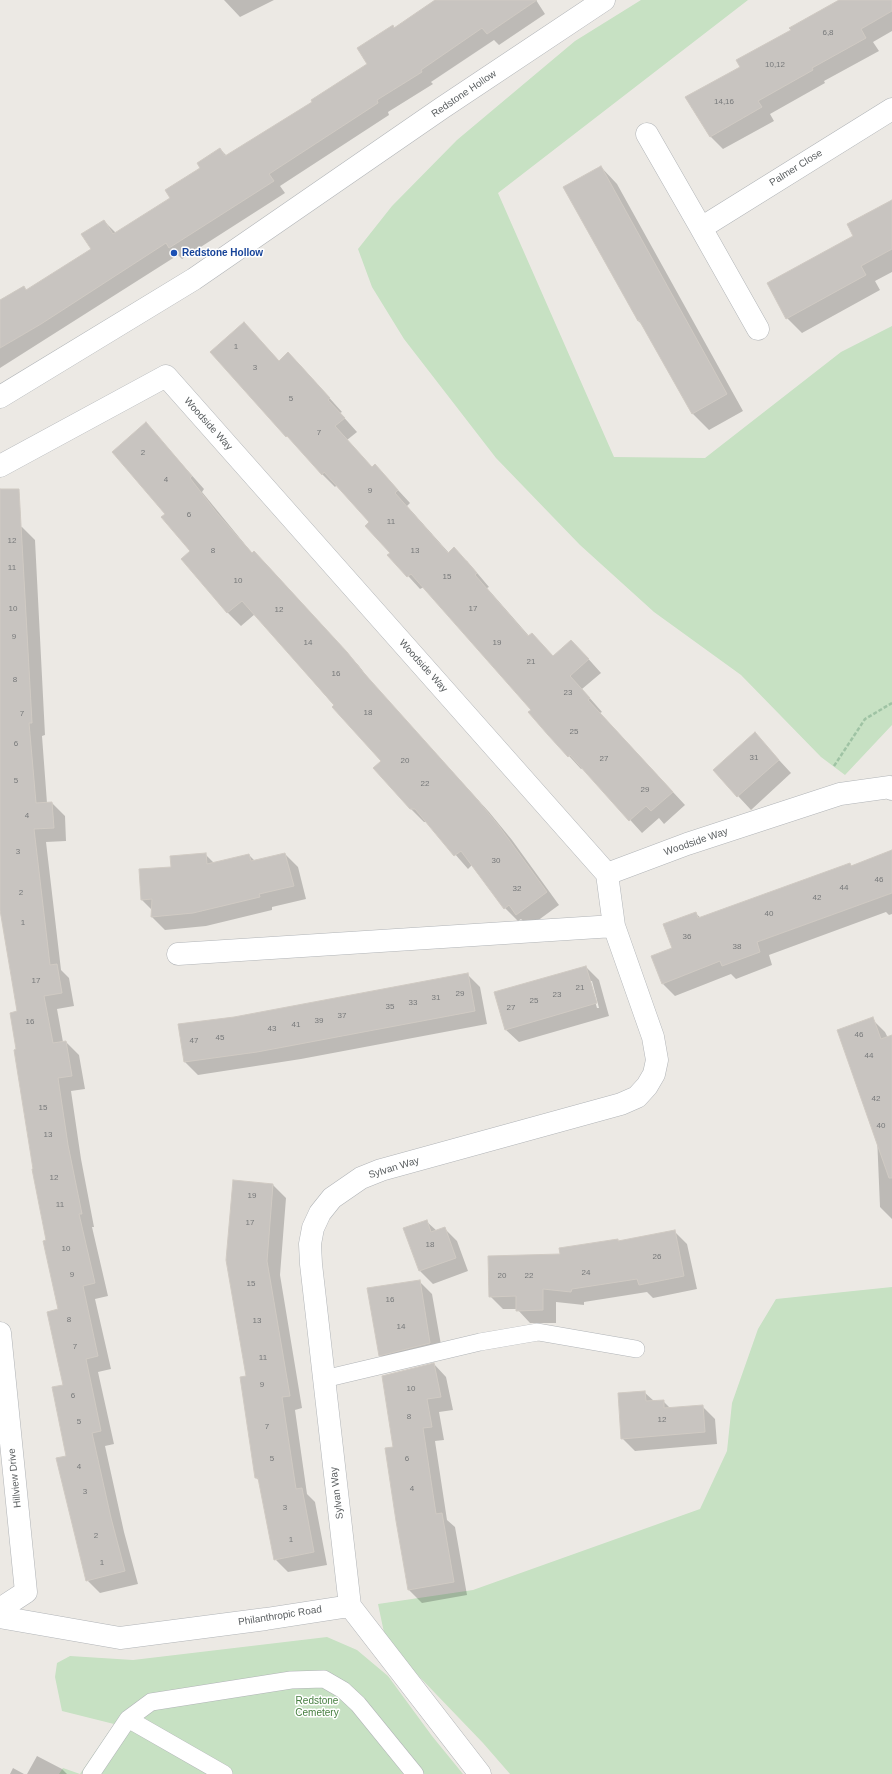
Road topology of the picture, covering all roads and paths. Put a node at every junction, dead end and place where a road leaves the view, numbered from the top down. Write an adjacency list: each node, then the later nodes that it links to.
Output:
1 (604, 0): 6 (street, Redstone Hollow)
2 (892, 109): 4 (street, Palmer Close)
3 (647, 134): 4 (street)
4 (701, 228): 5 (street)
5 (758, 330)
6 (0, 397)
7 (0, 466): 11 (street, Woodside Way)
8 (892, 703): 9 (path)
9 (838, 762)
10 (892, 789): 11 (street, Woodside Way)
11 (607, 874): 12 (street, Sylvan Way)
12 (614, 926): 13 (street); 16 (street, Sylvan Way)
13 (178, 954)
14 (0, 1333): 18 (street, Hillview Drive)
15 (636, 1350): 16 (lane)
16 (324, 1379): 17 (street, Sylvan Way)
17 (350, 1606): 19 (street, Philanthropic Road); 24 (street)
18 (0, 1610)
19 (0, 1617)
20 (128, 1719): 21 (lane); 22 (lane); 23 (lane)
21 (91, 1774)
22 (224, 1774)
23 (416, 1774)
24 (480, 1774)

